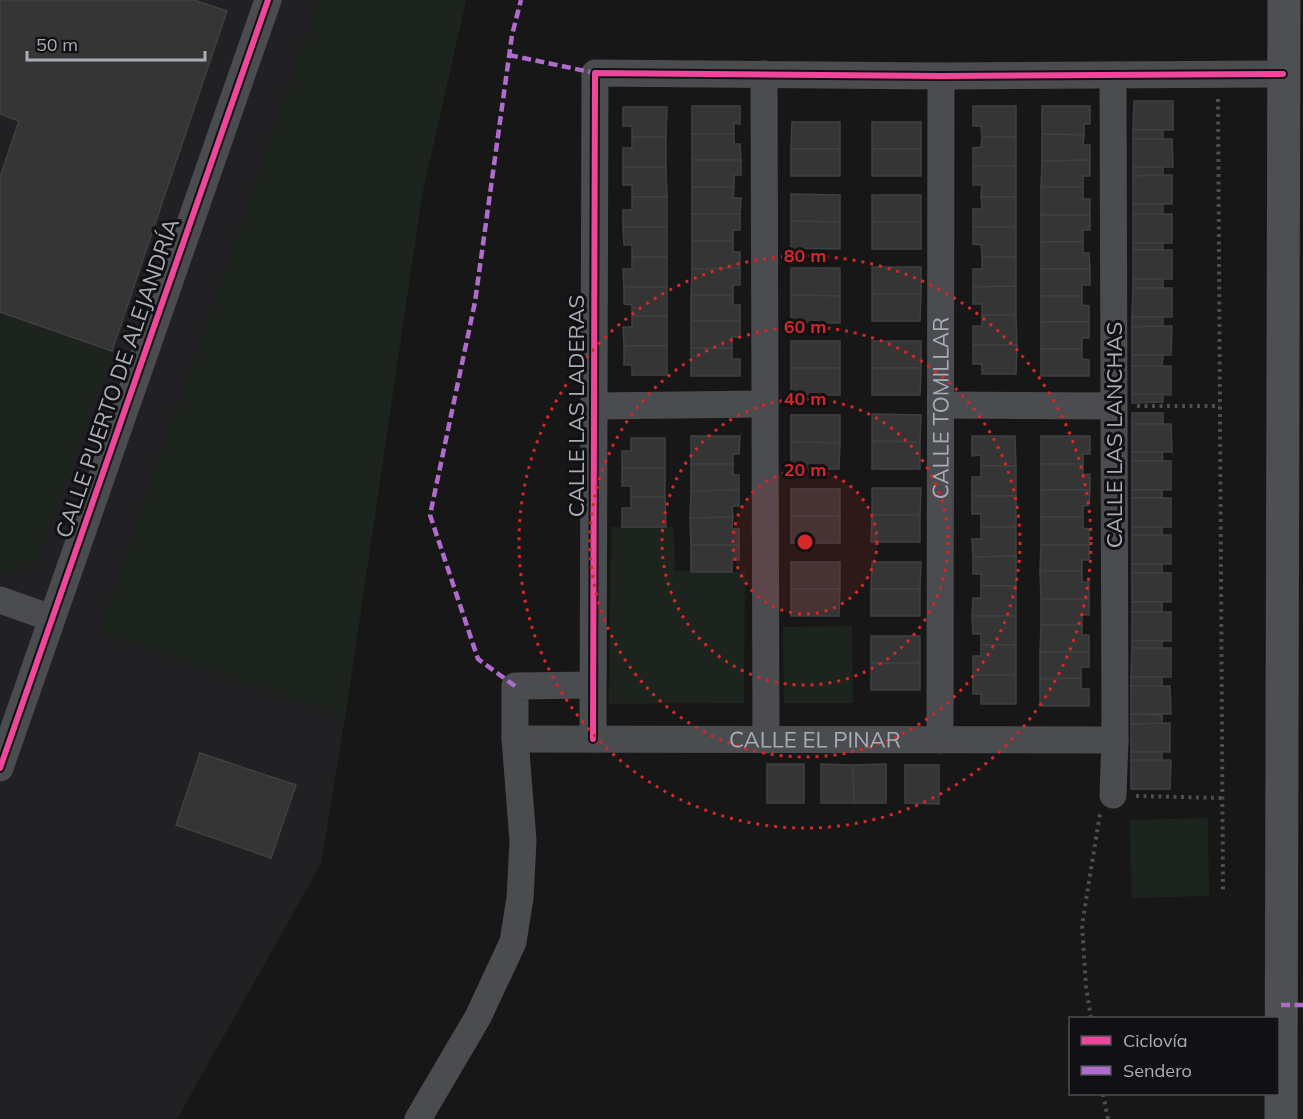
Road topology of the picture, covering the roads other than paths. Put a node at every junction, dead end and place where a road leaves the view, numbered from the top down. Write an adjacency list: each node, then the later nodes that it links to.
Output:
1 (268, 0): 12 (street, CALLE PUERTO DE ALEJANDRÍA)
2 (1284, 0): 3 (main road)
3 (1290, 52): 5 (street); 22 (main road)
4 (764, 74): 6 (street); 7 (street); 9 (street, CALLE LAS LADERAS)
5 (1113, 75): 6 (street); 10 (street, CALLE LAS LANCHAS)
6 (941, 76): 8 (street, CALLE TOMILLAR)
7 (765, 404): 9 (street); 16 (street)
8 (940, 405): 10 (street); 17 (street, CALLE TOMILLAR)
9 (594, 406): 13 (street, CALLE LAS LADERAS)
10 (1121, 406): 18 (street, CALLE LAS LANCHAS)
11 (0, 600): 12 (street)
12 (51, 618): 19 (street, CALLE PUERTO DE ALEJANDRÍA)
13 (592, 685): 14 (street); 15 (street, CALLE LAS LADERAS)
14 (515, 739): 15 (street, CALLE EL PINAR); 21 (street)
15 (592, 739): 16 (street, CALLE EL PINAR)
16 (766, 740): 17 (street, CALLE EL PINAR)
17 (940, 740): 18 (street, CALLE EL PINAR)
18 (1115, 740): 20 (street, CALLE LAS LANCHAS)
19 (0, 768)
20 (1113, 795)
21 (418, 1119)
22 (1281, 1119)

